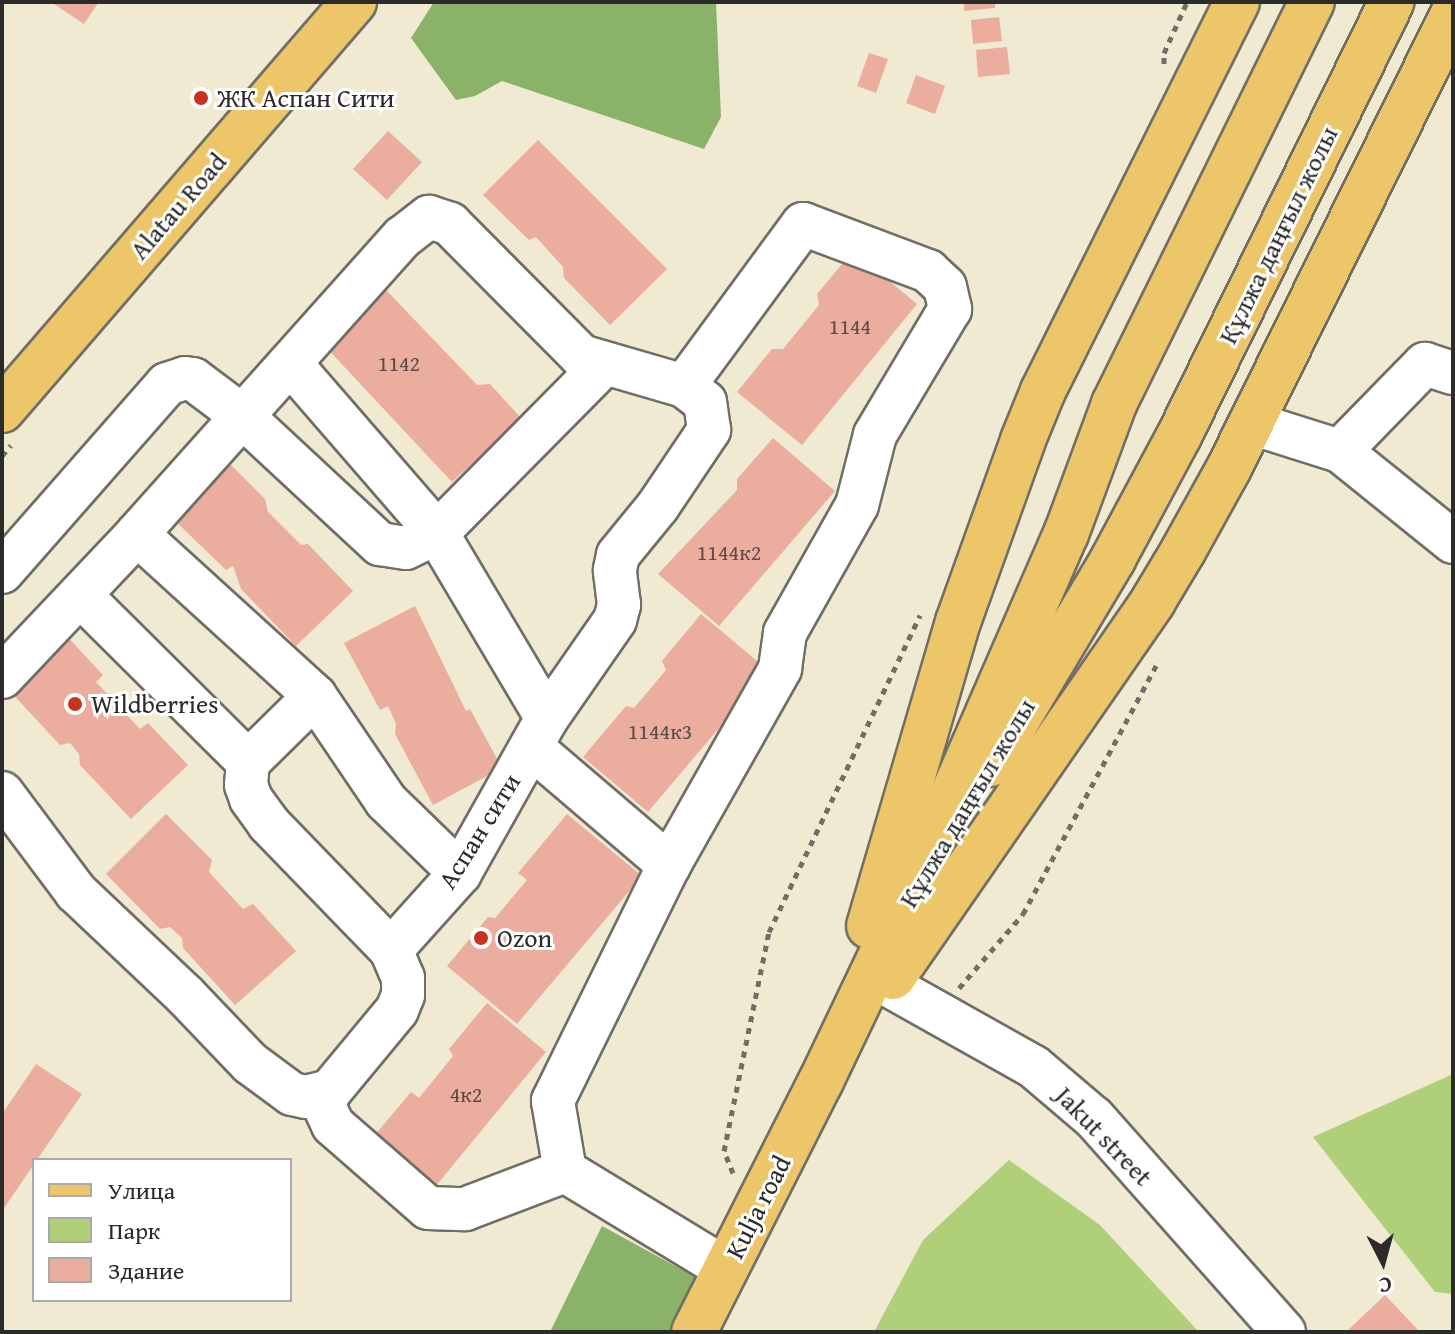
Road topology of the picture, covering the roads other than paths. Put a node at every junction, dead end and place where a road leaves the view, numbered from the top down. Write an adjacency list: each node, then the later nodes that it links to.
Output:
1 (354, 2): 10 (main road, Alatau Road)
2 (1237, 2): 29 (main road)
3 (1312, 2): 26 (main road, Құлжа даңғыл жолы)
4 (1392, 2): 26 (main road, Құлжа даңғыл жолы)
5 (1453, 14): 12 (main road)
6 (1444, 357): 13 (street)
7 (290, 363): 8 (street); 11 (street); 14 (street)
8 (603, 365): 9 (street); 14 (street)
9 (684, 386): 21 (street, Аспан сити); 24 (street)
10 (2, 410)
11 (241, 415): 14 (street); 15 (street); 17 (street)
12 (1251, 423): 13 (street); 28 (main road)
13 (1340, 451): 16 (street)
14 (437, 533): 21 (street)
15 (137, 534): 18 (street); 20 (street)
16 (1453, 542)
17 (2, 572)
18 (80, 595): 19 (street); 22 (street)
19 (2, 677)
20 (315, 696): 22 (street); 25 (street)
21 (539, 732): 24 (street); 25 (street, Аспан сити)
22 (248, 762): 27 (street)
23 (2, 793): 30 (street)
24 (669, 865): 31 (street)
25 (460, 873): 27 (street, Аспан сити)
26 (897, 922): 29 (main road)
27 (391, 950): 30 (street)
28 (888, 985): 29 (main road); 34 (street, Jakut street)
29 (821, 1081): 32 (main road, Kulja road)
30 (319, 1095): 31 (street)
31 (565, 1171): 32 (street)
32 (726, 1269): 33 (main road, Kulja road)
33 (694, 1332)
34 (1284, 1332)

